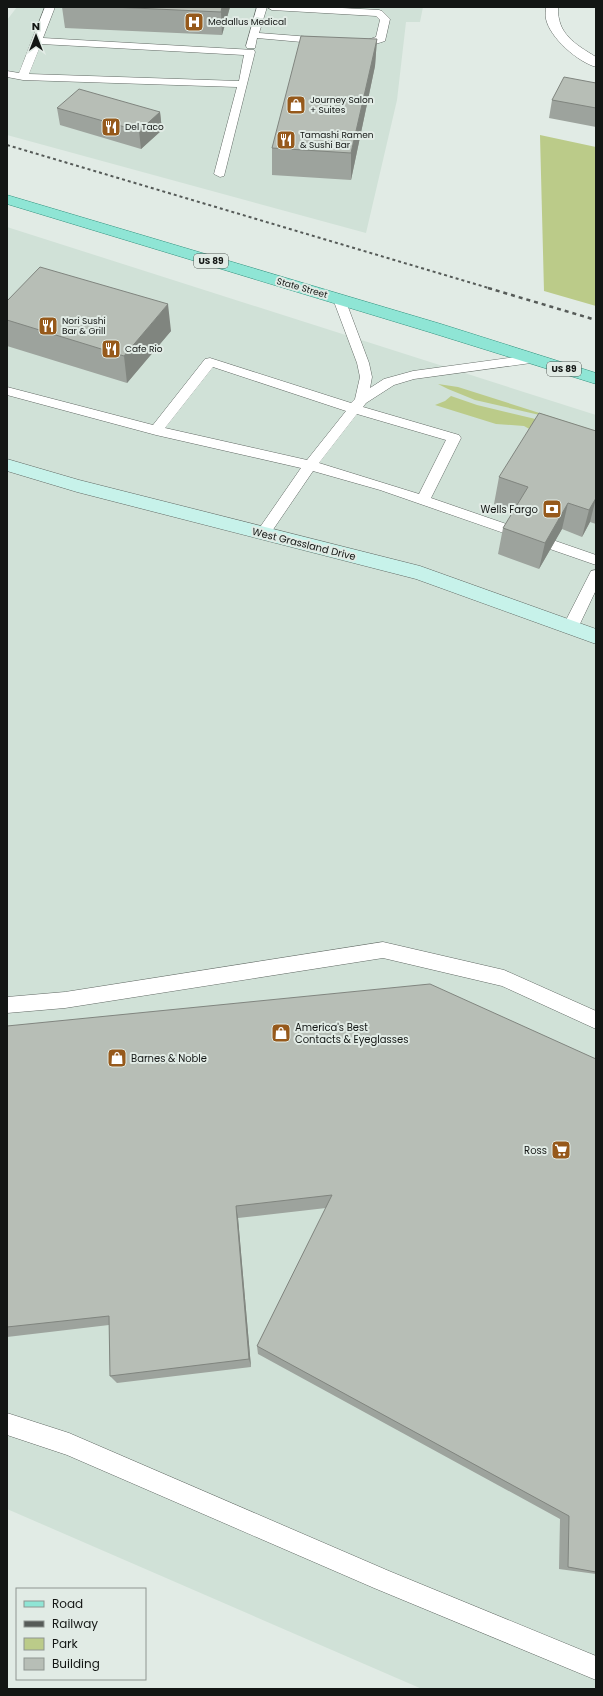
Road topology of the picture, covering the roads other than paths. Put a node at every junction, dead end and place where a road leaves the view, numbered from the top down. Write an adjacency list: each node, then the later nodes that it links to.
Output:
1 (50, 7): 6 (lane)
2 (262, 7): 5 (lane)
3 (272, 7): 5 (lane)
4 (552, 7): 8 (street)
5 (253, 35): 7 (lane)
6 (36, 41): 7 (lane); 10 (lane)
7 (250, 52): 11 (lane)
8 (596, 63)
9 (7, 74): 10 (lane)
10 (23, 77): 11 (lane)
11 (243, 84): 12 (lane)
12 (220, 174)
13 (7, 199): 14 (main road, State Street / US 89)
14 (339, 299): 15 (main road, State Street / US 89); 18 (lane)
15 (531, 359): 16 (main road, State Street / US 89); 18 (lane)
16 (596, 378)
17 (7, 391): 19 (lane)
18 (358, 404): 19 (lane); 21 (lane); 22 (lane)
19 (156, 431): 21 (lane)
20 (7, 465): 23 (street, West Grassland Drive)
21 (310, 465): 22 (lane); 23 (lane)
22 (423, 500): 24 (lane)
23 (263, 533): 26 (street, West Grassland Drive)
24 (596, 560)
25 (596, 575): 26 (lane)
26 (570, 628): 27 (street, West Grassland Drive)
27 (596, 637)
28 (7, 1004): 29 (lane)
29 (596, 1020)
30 (7, 1424): 31 (lane)
31 (596, 1668)

